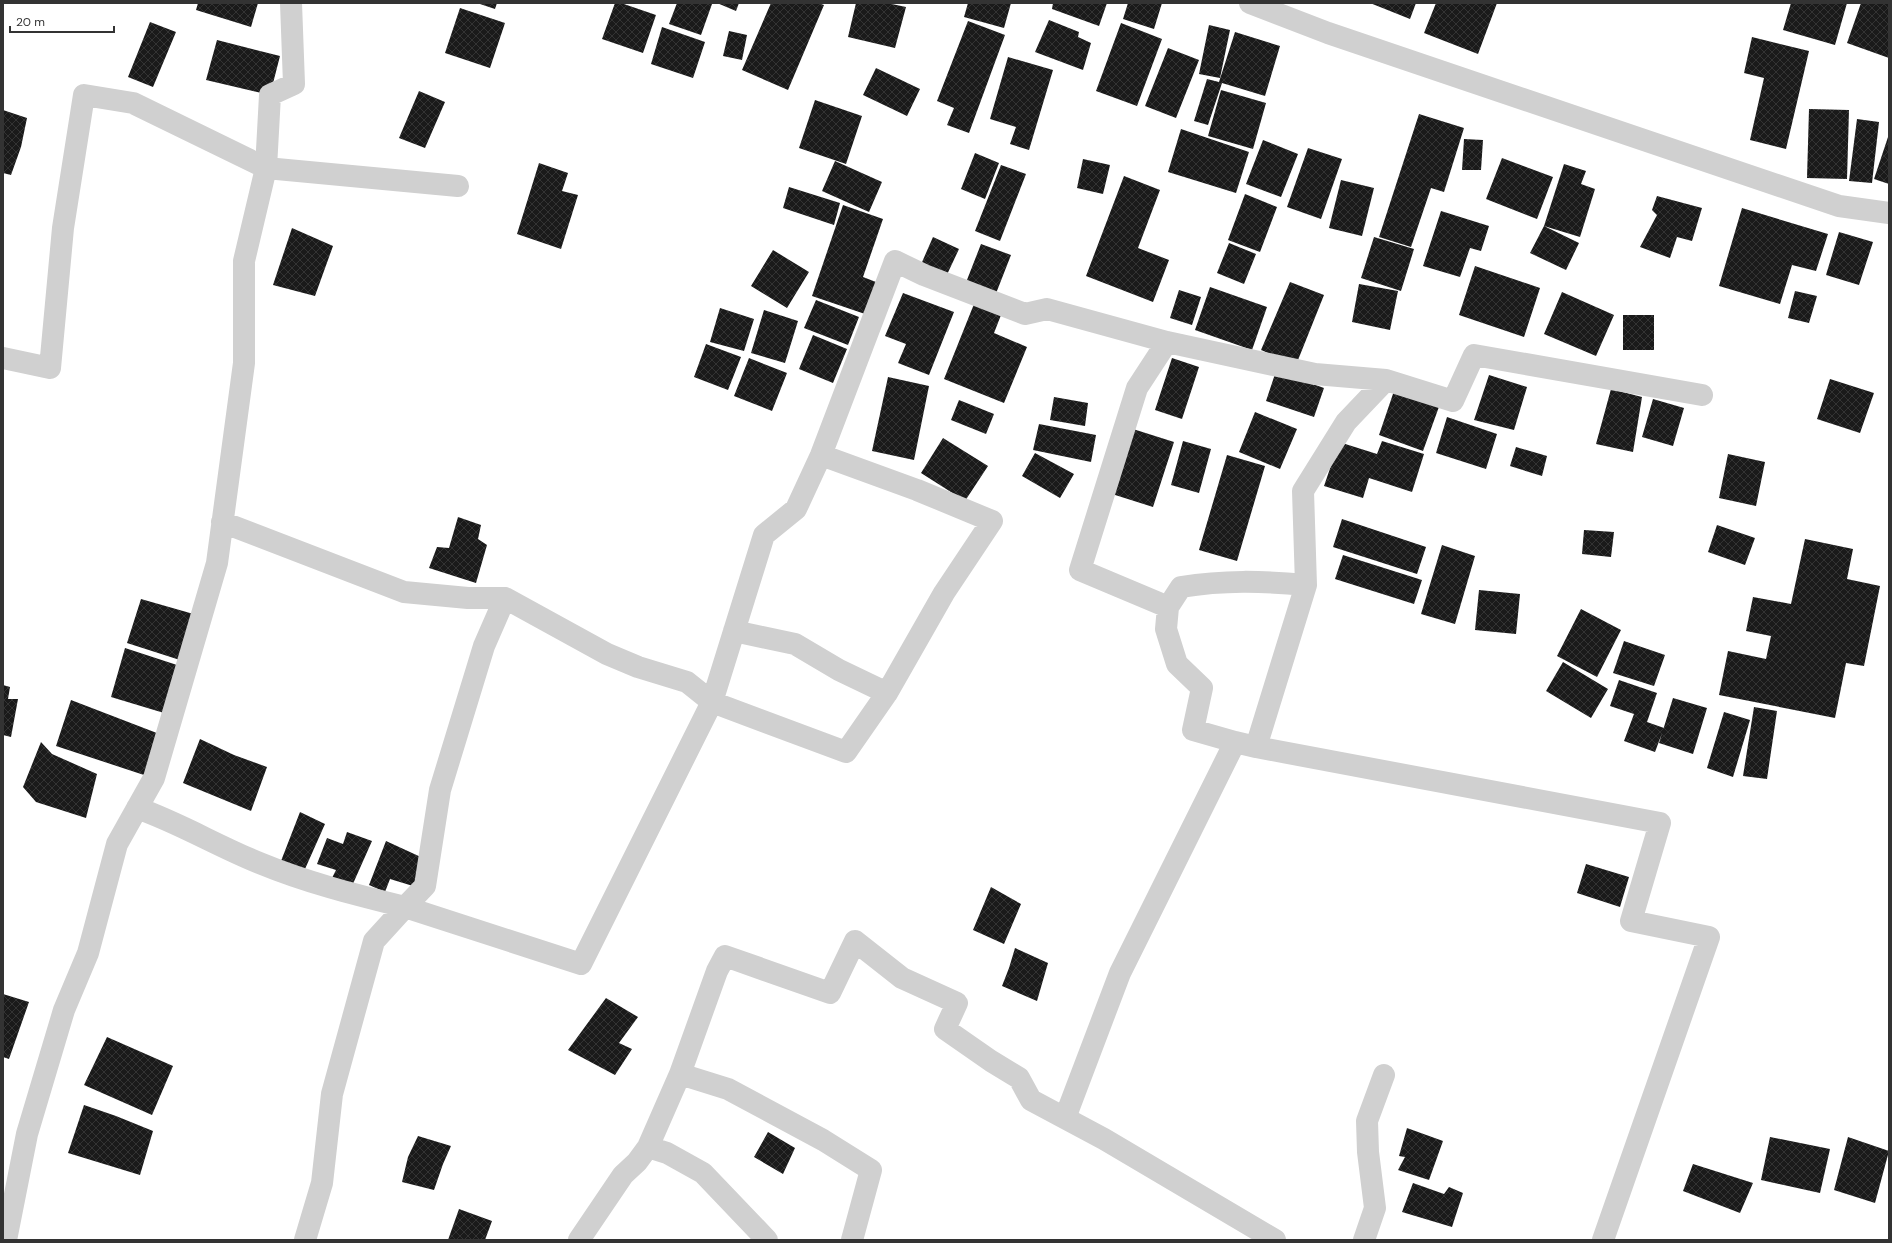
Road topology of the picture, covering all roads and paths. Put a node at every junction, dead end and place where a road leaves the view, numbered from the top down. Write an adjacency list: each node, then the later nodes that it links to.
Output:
1 (291, 3): 3 (street)
2 (1250, 3): 5 (street)
3 (266, 168): 4 (street); 7 (street); 11 (street)
4 (458, 186)
5 (1889, 214)
6 (1167, 342): 8 (street); 10 (street); 14 (street)
7 (3, 358)
8 (1386, 380): 9 (street); 12 (street)
9 (1702, 395)
10 (821, 455): 15 (street); 16 (street)
11 (222, 522): 13 (street); 19 (street)
12 (1306, 584): 14 (street); 18 (street)
13 (505, 598): 17 (street); 20 (street)
14 (1168, 607): 18 (street)
15 (734, 631): 16 (street); 17 (street)
16 (887, 693): 17 (street)
17 (712, 702): 20 (street)
18 (1246, 745): 23 (street); 32 (street)
19 (137, 808): 20 (street); 25 (street)
20 (405, 907): 26 (street)
21 (680, 1074): 23 (street); 24 (street); 29 (street)
22 (1384, 1074): 31 (street)
23 (1065, 1118): 30 (street)
24 (648, 1147): 27 (street); 28 (street)
25 (6, 1229)
26 (305, 1240)
27 (579, 1240)
28 (768, 1240)
29 (852, 1240)
30 (1275, 1240)
31 (1364, 1240)
32 (1603, 1240)

